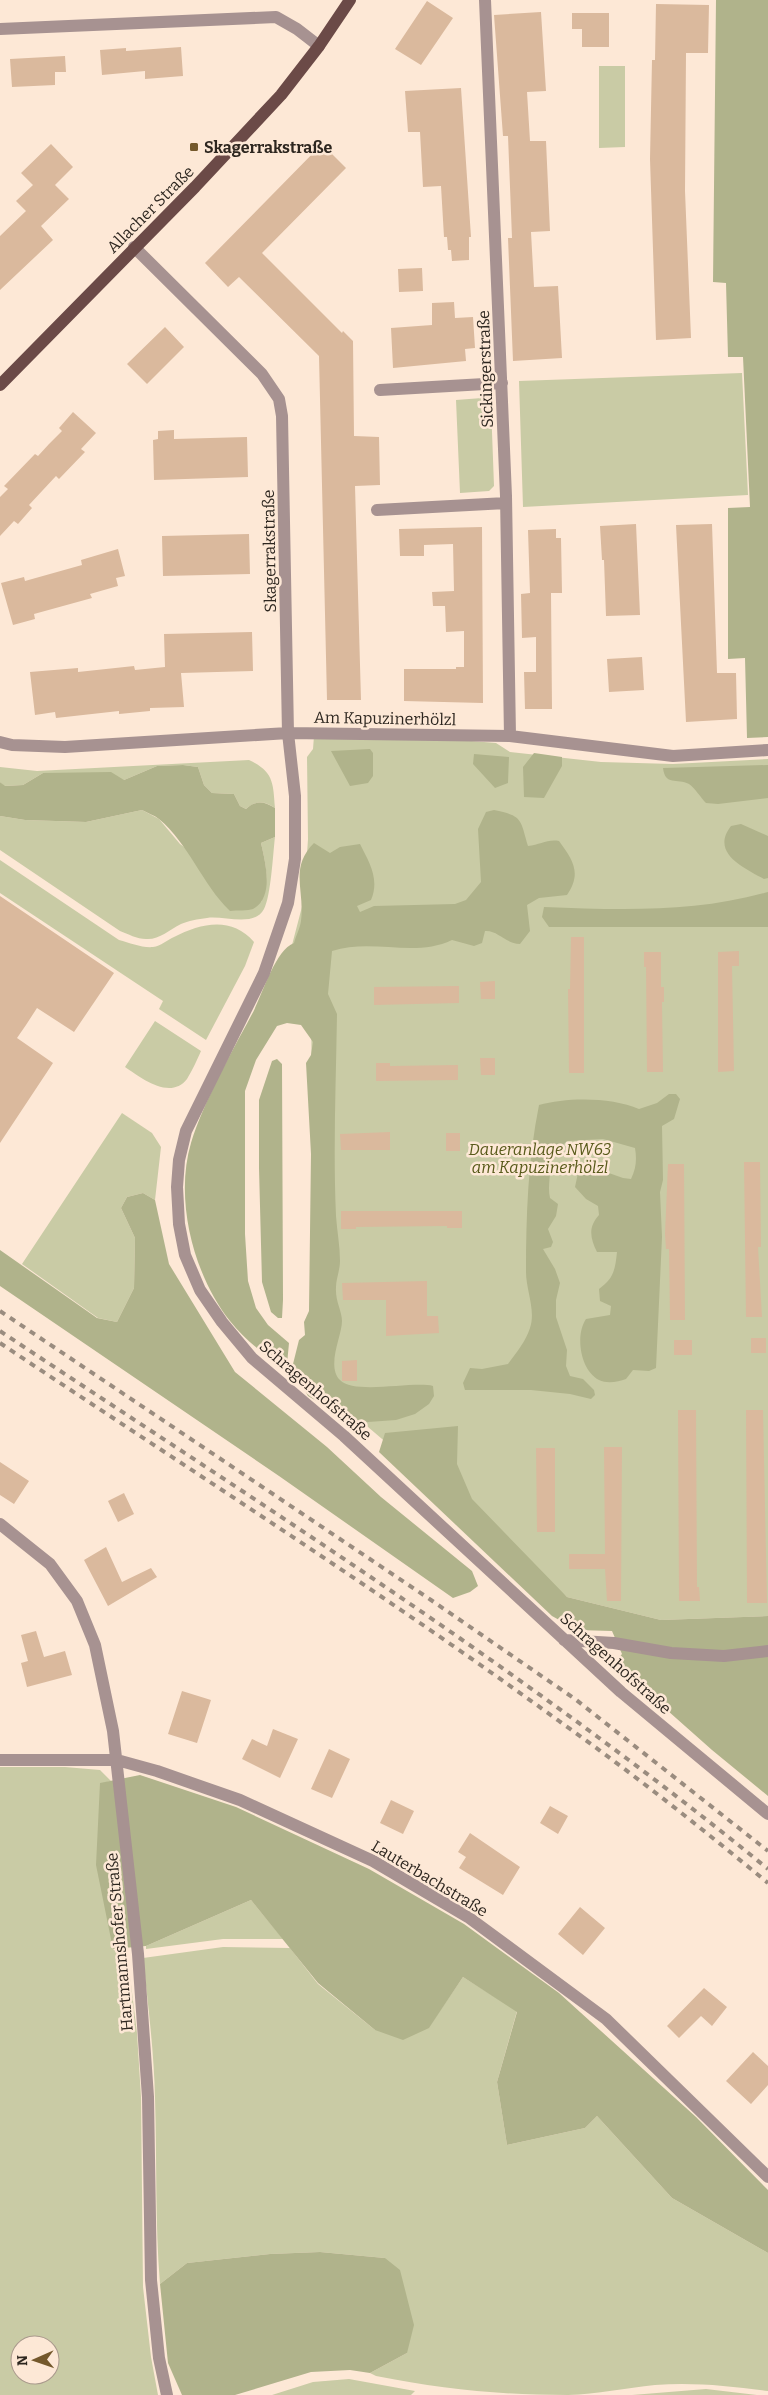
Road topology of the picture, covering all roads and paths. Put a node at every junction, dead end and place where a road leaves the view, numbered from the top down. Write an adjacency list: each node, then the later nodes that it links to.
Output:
1 (350, 0): 4 (main road, Allacher Straße)
2 (485, 0): 6 (street, Sickingerstraße)
3 (0, 29): 4 (street)
4 (319, 46): 5 (main road, Allacher Straße)
5 (134, 248): 7 (main road, Allacher Straße); 11 (street, Skagerrakstraße)
6 (502, 383): 8 (street); 9 (street, Sickingerstraße)
7 (0, 385)
8 (380, 390)
9 (506, 503): 10 (street); 12 (street, Sickingerstraße)
10 (377, 510)
11 (288, 733): 12 (street, Am Kapuzinerhölzl); 13 (street, Am Kapuzinerhölzl); 16 (street, Schragenhofstraße)
12 (510, 736): 14 (street, Am Kapuzinerhölzl)
13 (0, 742)
14 (768, 750)
15 (0, 1524): 19 (street, Hartmannshofer Straße)
16 (564, 1640): 17 (street); 20 (street, Schragenhofstraße)
17 (768, 1651)
18 (0, 1760): 19 (street, Lauterbachstraße)
19 (117, 1760): 21 (street, Lauterbachstraße); 22 (street, Hartmannshofer Straße)
20 (768, 1814)
21 (768, 2178)
22 (167, 2395)

